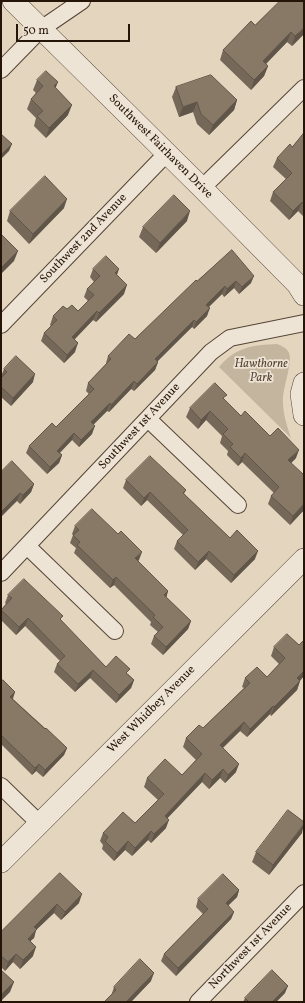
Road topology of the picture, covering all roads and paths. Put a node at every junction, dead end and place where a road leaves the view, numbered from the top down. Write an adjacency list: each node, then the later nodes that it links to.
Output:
1 (13, 1): 3 (street, Southwest Fairhaven Drive)
2 (82, 1): 3 (street)
3 (41, 29): 4 (street); 6 (street, Southwest Fairhaven Drive)
4 (1, 70)
5 (304, 88): 7 (street)
6 (167, 153): 7 (street, Southwest Fairhaven Drive); 10 (street, Southwest 2nd Avenue)
7 (202, 188): 8 (street, Southwest Fairhaven Drive)
8 (304, 296)
9 (304, 323): 13 (street, Southwest 1st Avenue)
10 (1, 325)
11 (304, 383): 12 (street)
12 (304, 415)
13 (148, 419): 14 (street); 15 (street, Southwest 1st Avenue)
14 (238, 505)
15 (27, 546): 17 (street, Southwest 1st Avenue); 18 (street)
16 (304, 559): 20 (street, West Whidbey Avenue)
17 (1, 572)
18 (115, 630)
19 (1, 786): 20 (street)
20 (39, 823): 21 (street, West Whidbey Avenue)
21 (1, 862)
22 (304, 893): 23 (street, Northwest 1st Avenue)
23 (198, 1002)

